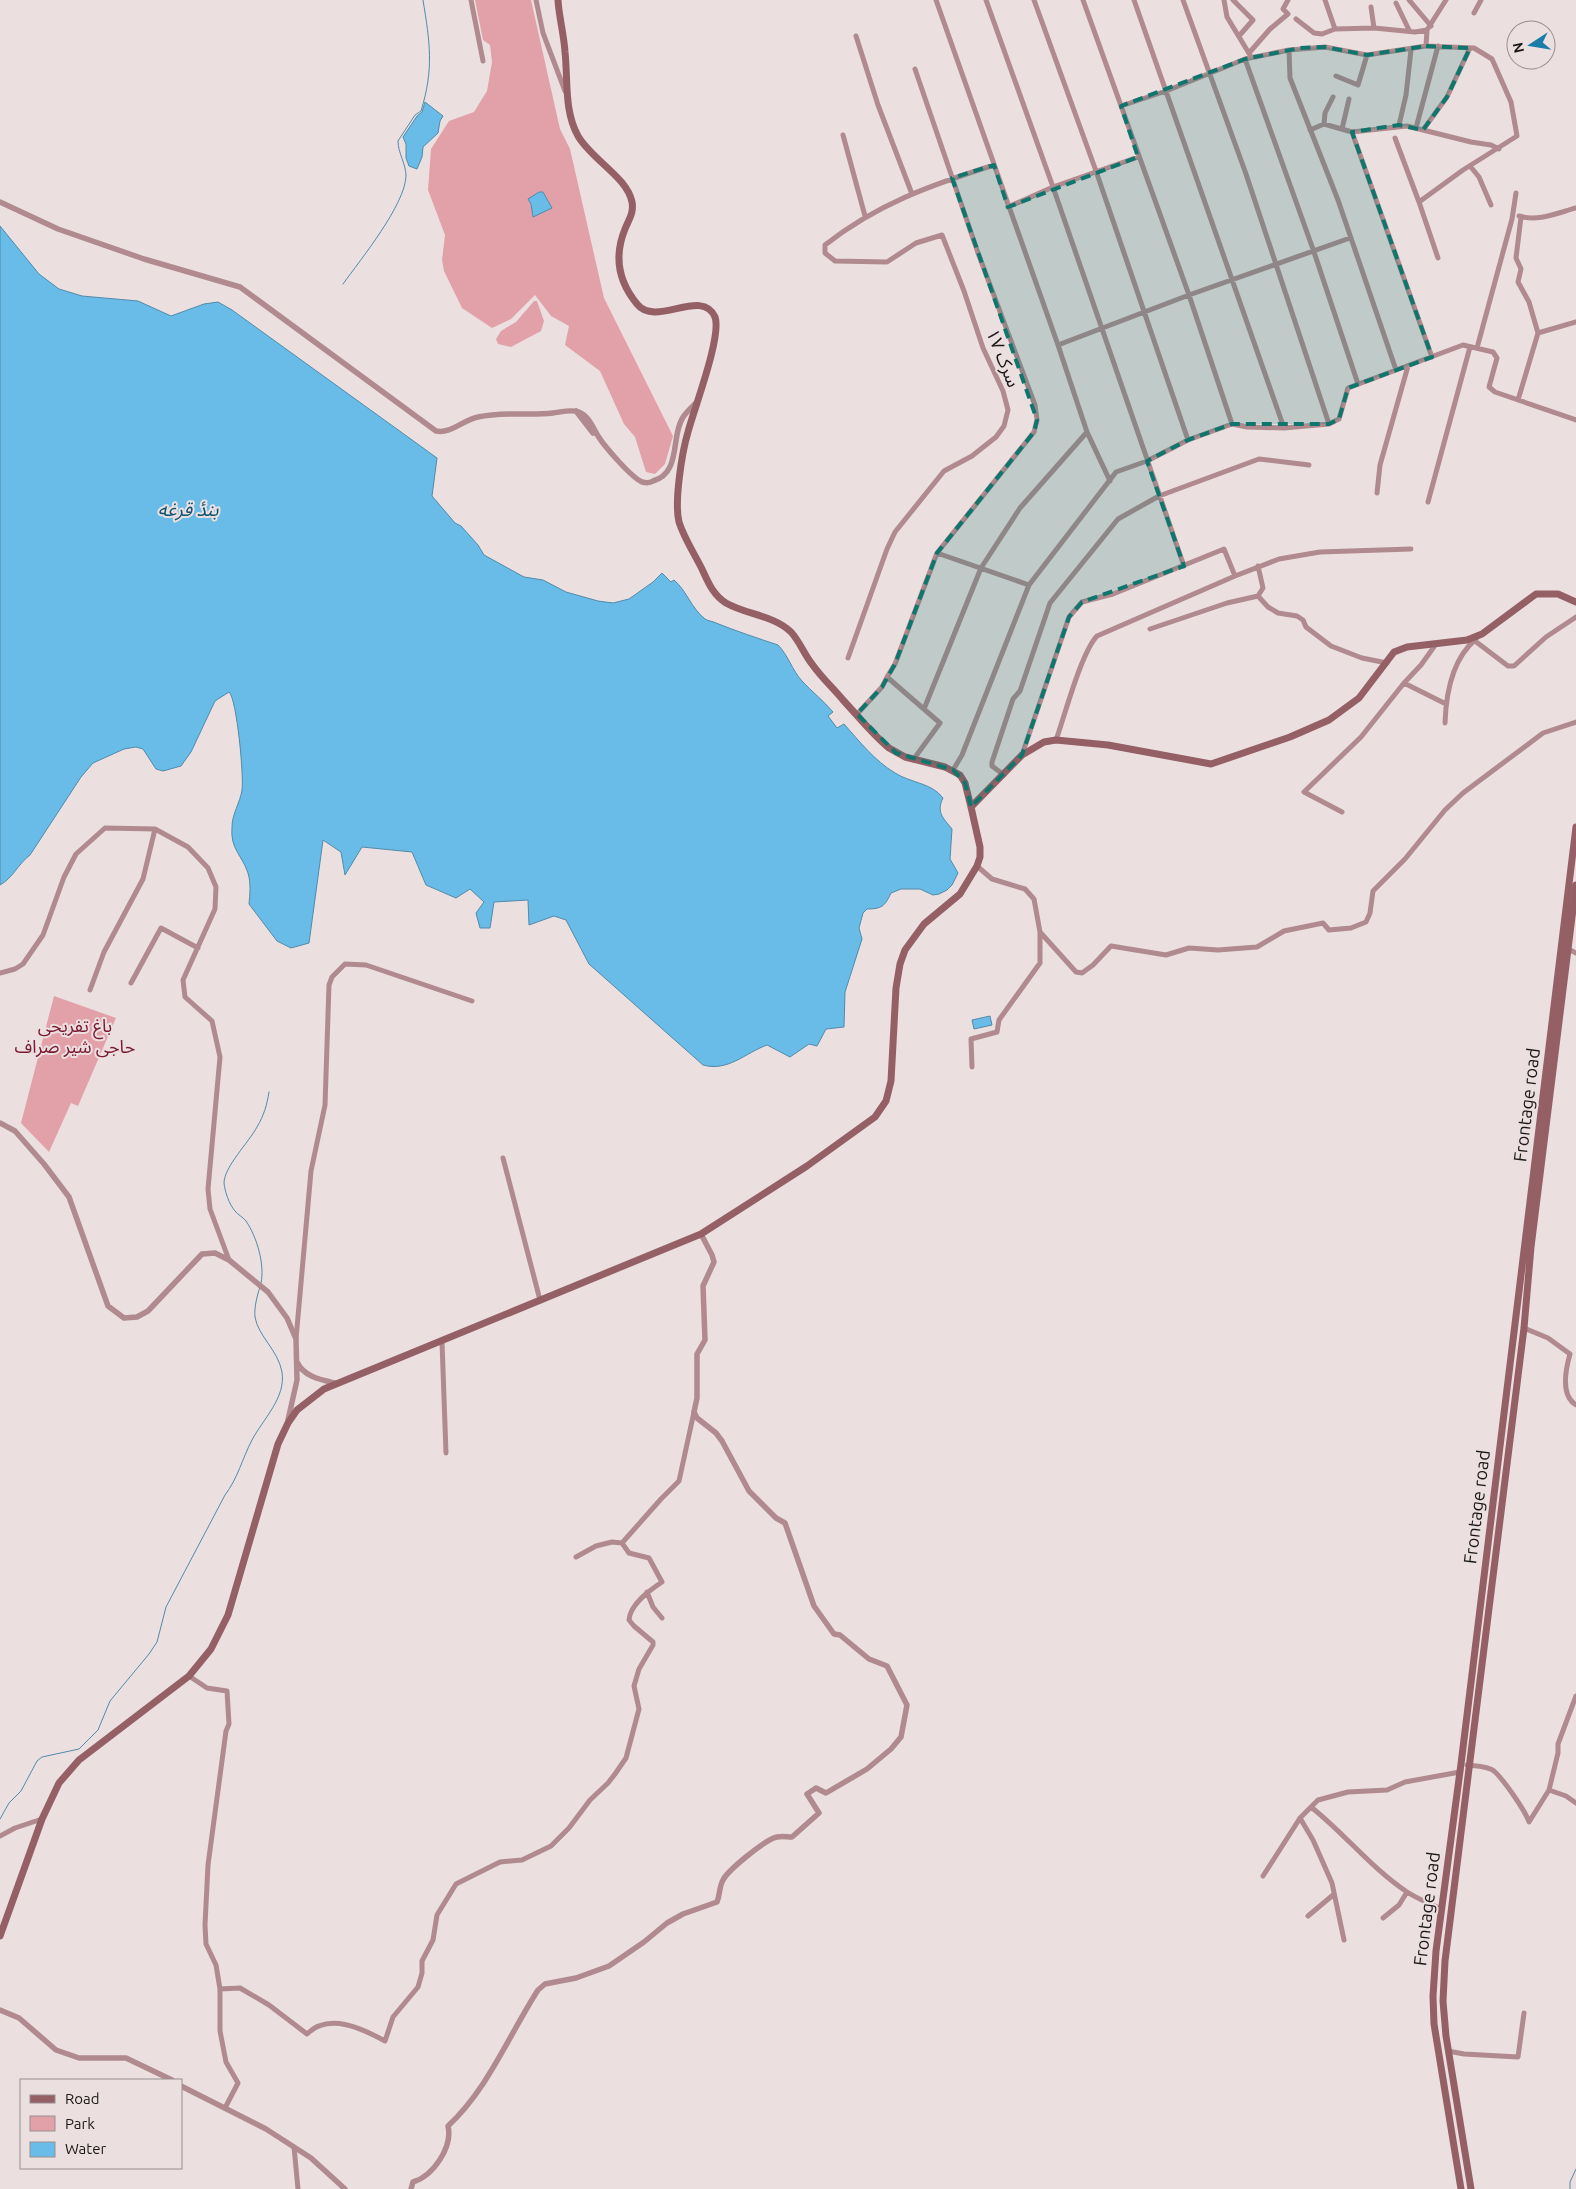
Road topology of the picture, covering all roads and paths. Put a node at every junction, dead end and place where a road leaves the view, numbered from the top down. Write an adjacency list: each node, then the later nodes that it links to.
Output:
1 (471, 0): 34 (street)
2 (536, 0): 39 (street)
3 (558, 0): 39 (main road)
4 (936, 0): 54 (street)
5 (986, 0): 58 (street)
6 (1034, 0): 56 (street)
7 (1083, 0): 42 (street)
8 (1134, 0): 38 (street)
9 (1183, 0): 36 (street)
10 (1233, 0): 26 (street)
11 (1288, 0): 33 (street)
12 (1325, 0): 23 (street)
13 (1408, 0): 22 (street)
14 (1446, 0): 22 (street)
15 (1481, 0): 19 (street)
16 (1226, 2): 26 (street)
17 (1396, 3): 24 (street)
18 (1371, 7): 21 (street)
19 (1474, 13)
20 (1296, 19): 23 (street)
21 (1374, 28): 23 (street); 24 (street)
22 (1429, 28): 24 (street); 27 (street)
23 (1335, 29)
24 (1409, 30)
25 (856, 36): 60 (street)
26 (1239, 36): 33 (street)
27 (1426, 46): 28 (street); 31 (street)
28 (1438, 46): 29 (street); 45 (street)
29 (1470, 48): 48 (street); 52 (street)
30 (1289, 50): 32 (street); 33 (street); 47 (street)
31 (1411, 50): 32 (street); 44 (street)
32 (1367, 55): 37 (street)
33 (1248, 57): 36 (street); 70 (street)
34 (483, 61)
35 (915, 69): 57 (street)
36 (1209, 75): 38 (street); 72 (street)
37 (1336, 76)
38 (1166, 91): 42 (street); 73 (street)
39 (568, 96): 87 (main road)
40 (1333, 97): 43 (street)
41 (1349, 99): 46 (street)
42 (1120, 106): 53 (street)
43 (1324, 124): 46 (street); 47 (street)
44 (1399, 125): 45 (street); 49 (street)
45 (1416, 128): 48 (street)
46 (1342, 129): 49 (street)
47 (1310, 130): 69 (street)
48 (1423, 130): 52 (street)
49 (1352, 132): 82 (street)
50 (843, 135): 67 (street)
51 (1395, 138): 62 (street)
52 (1499, 149): 55 (street)
53 (1138, 157): 56 (street); 74 (street)
54 (994, 165): 57 (street); 64 (street)
55 (1470, 166): 62 (street); 63 (street)
56 (1096, 172): 58 (street); 75 (street)
57 (952, 178): 60 (street); 101 (street)
58 (1054, 188): 64 (street); 77 (street)
59 (1516, 193): 66 (street)
60 (912, 194): 67 (street)
61 (0, 202): 87 (street)
62 (1418, 202): 71 (street)
63 (1491, 204)
64 (1008, 207): 79 (street)
65 (1576, 208): 68 (street)
66 (1514, 214): 68 (street); 81 (street)
67 (865, 216): 114 (street, سرک ۱۷)
68 (1522, 217): 78 (street)
69 (1350, 238): 70 (street); 84 (street)
70 (1314, 252): 72 (street); 85 (street)
71 (1438, 258)
72 (1277, 264): 73 (street); 90 (street)
73 (1233, 280): 74 (street); 91 (street)
74 (1189, 295): 75 (street); 89 (street)
75 (1144, 312): 77 (street); 93 (street)
76 (1576, 322): 78 (street)
77 (1102, 330): 79 (street); 94 (street)
78 (1538, 332): 86 (street)
79 (1058, 345): 92 (street)
80 (1470, 347): 81 (street); 82 (street); 99 (street)
81 (1477, 348): 86 (street)
82 (1432, 357): 83 (street)
83 (1408, 366): 84 (street); 97 (street)
84 (1396, 370): 85 (street)
85 (1358, 384): 90 (street)
86 (1518, 400): 88 (street)
87 (697, 402): 120 (main road)
88 (1576, 420)
89 (1232, 424): 91 (street); 93 (street)
90 (1329, 424): 91 (street)
91 (1284, 428)
92 (1087, 432): 96 (street); 104 (street)
93 (1188, 440): 94 (street)
94 (1147, 461): 96 (street); 98 (street)
95 (1309, 465): 98 (street)
96 (1110, 481): 106 (street)
97 (1377, 493)
98 (1159, 496): 102 (street); 127 (street)
99 (1428, 502)
100 (1410, 549): 103 (street)
101 (937, 553): 104 (street); 116 (street)
102 (1184, 566): 105 (street); 124 (street)
103 (1258, 566): 105 (street); 107 (street)
104 (981, 568): 106 (street); 119 (street)
105 (1235, 576): 123 (street)
106 (1028, 585): 126 (street)
107 (1258, 596): 110 (street); 115 (street)
108 (1576, 602): 111 (main road)
109 (1576, 617): 112 (street)
110 (1150, 629)
111 (1482, 634): 112 (street); 113 (main road)
112 (1475, 641): 118 (street)
113 (1436, 644): 115 (main road); 117 (street)
114 (848, 658)
115 (1387, 663): 123 (main road)
116 (887, 677): 119 (street); 120 (street)
117 (1404, 683): 118 (street); 129 (street)
118 (1446, 704): 121 (street)
119 (924, 709): 125 (street)
120 (857, 714): 125 (main road)
121 (1445, 722)
122 (1576, 722): 134 (street)
123 (1056, 740): 124 (main road)
124 (1022, 755): 127 (main road)
125 (913, 760): 126 (main road)
126 (954, 770): 128 (main road)
127 (1004, 775): 128 (main road)
128 (971, 807): 132 (main road)
129 (1342, 812)
130 (1576, 827): 164 (main road, Frontage road)
131 (155, 830): 135 (street); 138 (street); 140 (street)
132 (977, 866): 134 (street); 145 (main road)
133 (1576, 885): 136 (main road)
134 (1040, 932): 142 (street)
135 (198, 948): 139 (street); 146 (street)
136 (1568, 949): 137 (street); 148 (main road)
137 (1576, 953)
138 (0, 973)
139 (131, 983)
140 (90, 990)
141 (472, 1001): 149 (street)
142 (972, 1067)
143 (0, 1122): 146 (street)
144 (503, 1158): 147 (street)
145 (701, 1234): 147 (main road); 154 (street)
146 (229, 1260): 149 (street)
147 (540, 1300): 150 (main road)
148 (1524, 1328): 153 (street); 163 (main road)
149 (296, 1339): 151 (street)
150 (442, 1342): 152 (main road); 156 (street)
151 (295, 1353): 152 (street); 155 (street)
152 (335, 1383): 155 (main road)
153 (1576, 1405)
154 (694, 1412): 157 (street); 191 (street)
155 (288, 1422): 161 (main road)
156 (446, 1453)
157 (622, 1543): 158 (street); 159 (street)
158 (576, 1557)
159 (647, 1592): 160 (street); 179 (street)
160 (662, 1618)
161 (189, 1676): 169 (main road); 179 (street)
162 (1576, 1696): 165 (street)
163 (1470, 1766): 164 (street); 165 (street); 182 (main road)
164 (1461, 1768): 167 (street); 174 (main road, Frontage road)
165 (1549, 1790): 166 (street)
166 (1576, 1803)
167 (1311, 1807): 168 (street); 172 (street)
168 (1300, 1818): 171 (street); 173 (street)
169 (42, 1819): 170 (street); 177 (main road)
170 (0, 1836)
171 (1263, 1876)
172 (1407, 1892): 174 (street); 176 (street)
173 (1333, 1895): 175 (street); 178 (street)
174 (1442, 1909): 183 (main road, Frontage road)
175 (1308, 1916)
176 (1383, 1918)
177 (0, 1936)
178 (1344, 1940)
179 (220, 1989): 187 (street)
180 (0, 2010): 185 (street)
181 (1524, 2013): 184 (street)
182 (1446, 2036): 183 (main road); 184 (main road)
183 (1435, 2037): 192 (main road, Frontage road)
184 (1448, 2051): 193 (main road)
185 (170, 2079)
186 (182, 2086): 187 (street)
187 (225, 2108): 188 (street)
188 (294, 2147): 189 (street); 190 (street)
189 (298, 2189)
190 (345, 2189)
191 (411, 2189)
192 (1461, 2189)
193 (1471, 2189)

